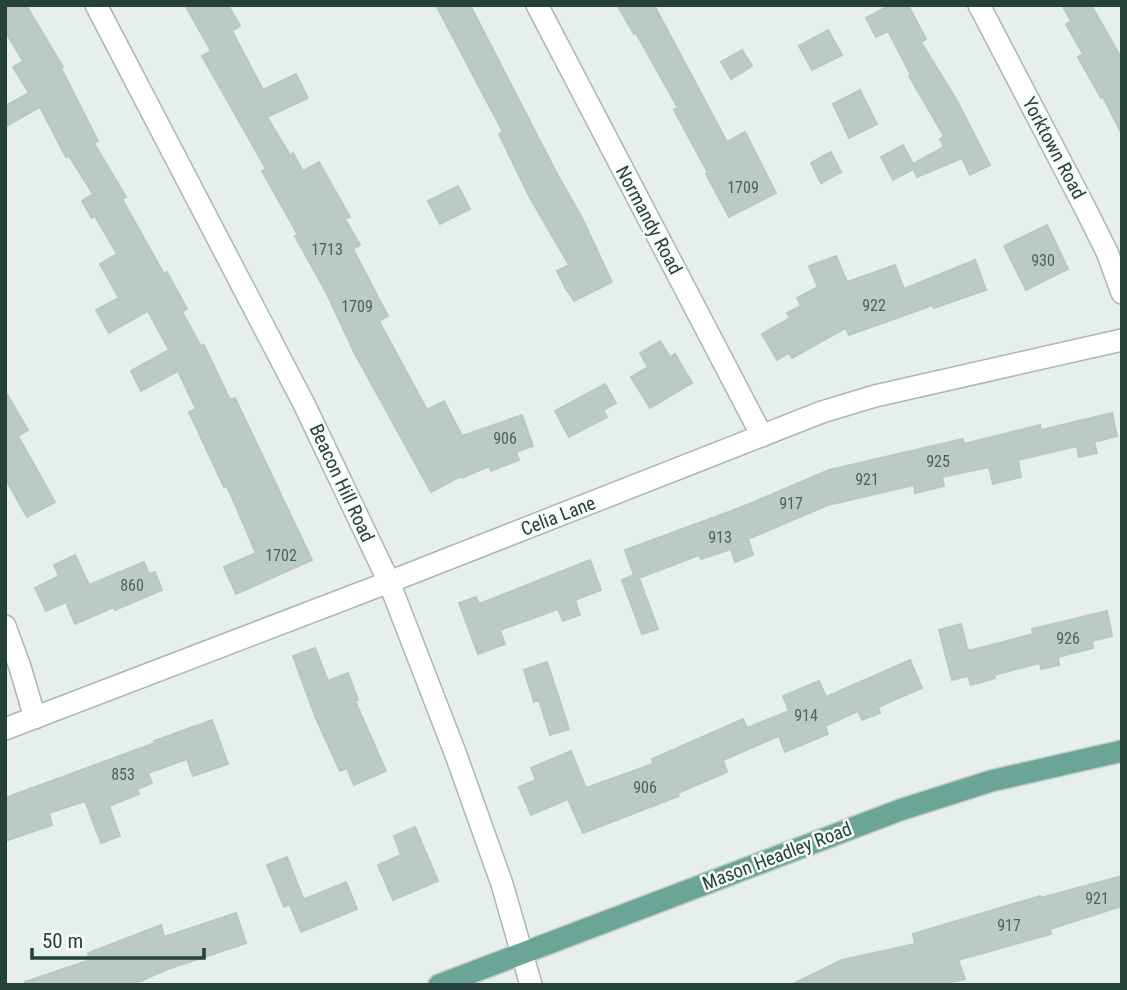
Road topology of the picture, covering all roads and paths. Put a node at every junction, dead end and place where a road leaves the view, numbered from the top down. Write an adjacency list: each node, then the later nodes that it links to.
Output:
1 (96, 5): 7 (street, Beacon Hill Road)
2 (537, 5): 6 (street, Normandy Road)
3 (979, 5): 4 (street, Yorktown Road)
4 (1122, 293)
5 (1122, 340): 6 (street, Celia Lane)
6 (762, 436): 7 (street, Celia Lane)
7 (388, 582): 9 (street, Celia Lane); 12 (street, Beacon Hill Road)
8 (5, 626): 9 (street)
9 (35, 718): 10 (street, Celia Lane)
10 (5, 729)
11 (1122, 751): 12 (main road, Mason Headley Road)
12 (523, 953): 13 (main road, Mason Headley Road); 14 (street, Beacon Hill Road)
13 (439, 985)
14 (531, 985)

